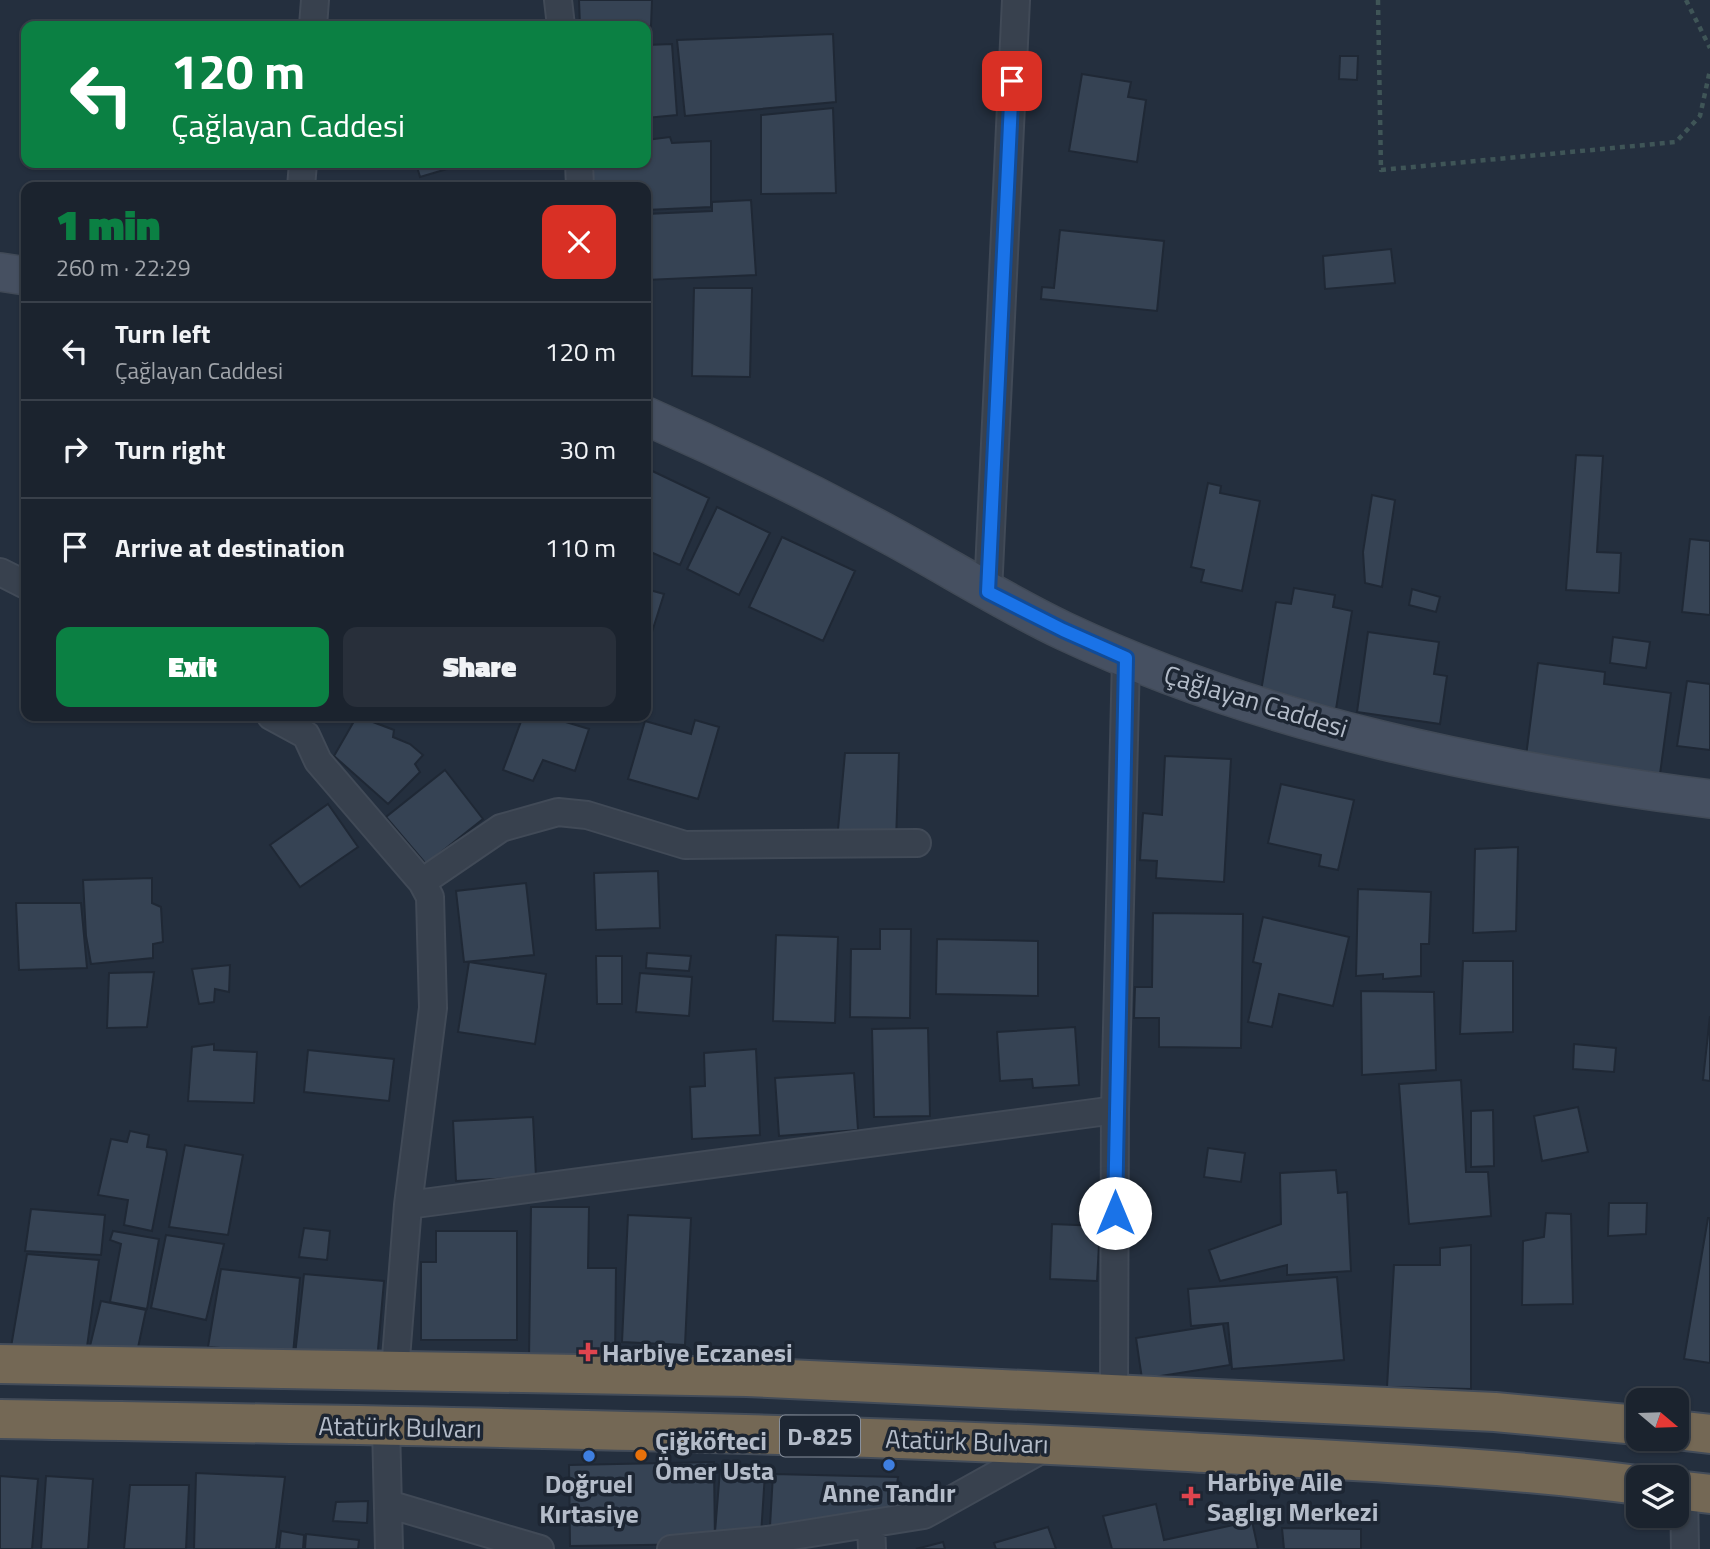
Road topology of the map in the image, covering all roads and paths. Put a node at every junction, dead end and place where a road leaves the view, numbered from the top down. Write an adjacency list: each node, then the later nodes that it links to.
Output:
1 (315, 0): 6 (street)
2 (558, 0): 7 (street)
3 (1016, 0): 15 (street)
4 (1378, 0): 9 (path)
5 (1686, 0): 8 (path)
6 (313, 21)
7 (560, 21)
8 (1710, 48)
9 (1710, 70)
10 (0, 272): 11 (street)
11 (21, 274)
12 (651, 418): 15 (street, Çağlayan Caddesi)
13 (0, 572): 14 (street)
14 (21, 582)
15 (988, 592): 16 (street, Çağlayan Caddesi)
16 (1126, 658): 18 (street, Çağlayan Caddesi); 21 (street)
17 (309, 725): 20 (street)
18 (1710, 799)
19 (917, 843): 20 (street)
20 (422, 882): 22 (street)
21 (1115, 1110): 22 (street); 25 (street)
22 (408, 1205): 24 (street)
23 (0, 1364): 24 (highway, Atatürk Bulvarı / D-825)
24 (396, 1371): 25 (highway, Atatürk Bulvarı / D-825); 28 (highway)
25 (1114, 1394): 27 (highway, Atatürk Bulvarı / D-825)
26 (0, 1419): 28 (highway, Atatürk Bulvarı / D-825)
27 (1626, 1424)
28 (386, 1426): 31 (highway, Atatürk Bulvarı / D-825); 34 (street)
29 (1689, 1432): 30 (highway)
30 (1710, 1434)
31 (1051, 1444): 32 (highway, Atatürk Bulvarı / D-825); 35 (street)
32 (1626, 1484)
33 (1690, 1492): 39 (street)
34 (388, 1504): 36 (street); 37 (street)
35 (871, 1536): 38 (street)
36 (389, 1549)
37 (540, 1549)
38 (671, 1549)
39 (1685, 1549)

